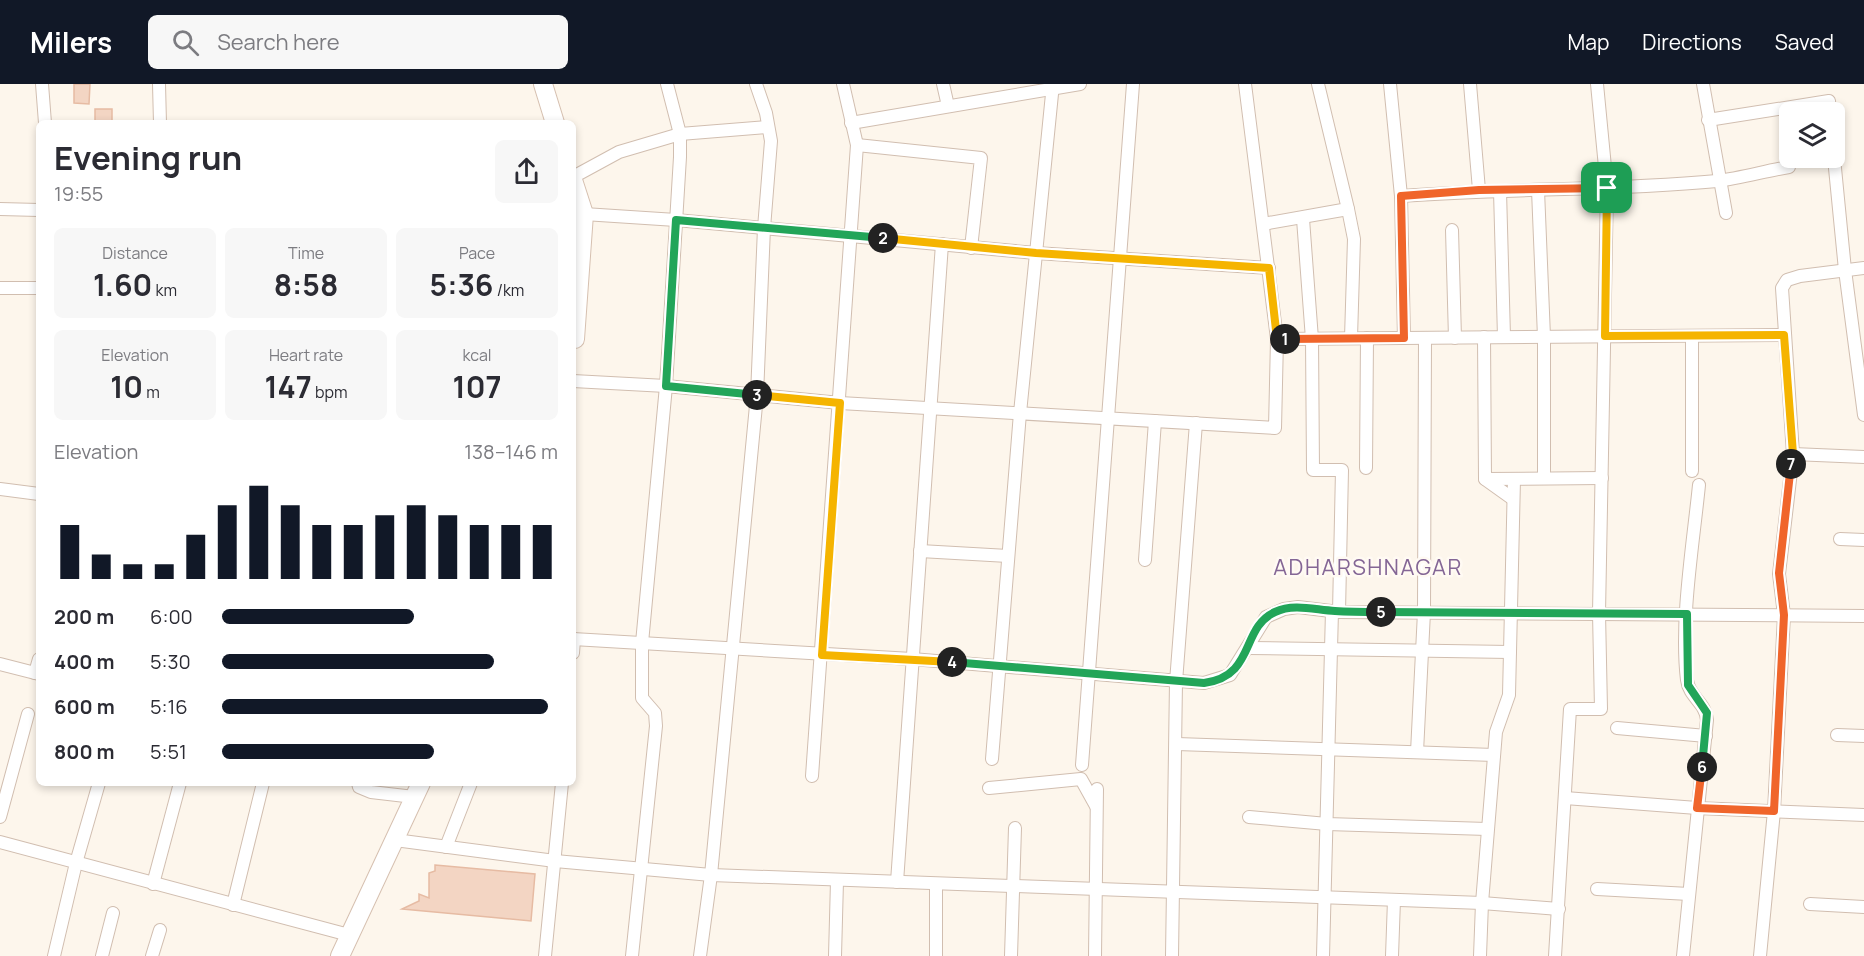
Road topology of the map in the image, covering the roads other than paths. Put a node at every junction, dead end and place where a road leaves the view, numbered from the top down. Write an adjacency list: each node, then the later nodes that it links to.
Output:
1 (42, 84): 19 (street)
2 (159, 84): 20 (street)
3 (543, 84): 21 (street)
4 (667, 84): 25 (street)
5 (756, 84): 24 (street)
6 (843, 84): 23 (street)
7 (943, 84): 17 (street)
8 (1080, 84): 16 (street)
9 (1133, 84): 52 (street)
10 (1245, 84): 44 (street)
11 (1318, 84): 38 (street)
12 (1390, 84): 36 (street)
13 (1470, 84): 33 (street)
14 (1597, 84): 31 (street)
15 (1703, 84): 22 (street)
16 (1053, 86): 17 (street); 50 (street)
17 (948, 106): 23 (street)
18 (1779, 109): 22 (street)
19 (45, 120)
20 (160, 120)
21 (554, 120)
22 (1708, 120): 30 (street)
23 (851, 123): 26 (street)
24 (768, 127): 25 (street); 45 (street)
25 (680, 134): 29 (street); 43 (street)
26 (857, 145): 47 (street); 49 (street)
27 (1780, 168): 30 (street)
28 (1835, 168): 55 (street)
29 (576, 177)
30 (1719, 181): 31 (street); 40 (street)
31 (1607, 188): 34 (street); 60 (street)
32 (576, 189): 41 (street)
33 (1479, 190): 35 (street); 36 (street)
34 (1538, 190): 35 (street); 64 (street)
35 (1500, 191): 63 (street)
36 (1401, 196): 67 (street)
37 (0, 209): 39 (street)
38 (1348, 209): 42 (street); 65 (street)
39 (36, 210)
40 (1726, 213)
41 (584, 214): 43 (street); 51 (street)
42 (1303, 219): 44 (street); 71 (street)
43 (676, 220): 45 (street); 73 (street)
44 (1263, 225): 53 (street)
45 (764, 228): 47 (street); 74 (street)
46 (1452, 230): 69 (street)
47 (851, 235): 48 (street); 75 (street)
48 (942, 244): 49 (street); 76 (street)
49 (971, 248): 50 (street)
50 (1036, 253): 52 (street); 77 (street)
51 (577, 258): 56 (street)
52 (1119, 259): 53 (street); 79 (street)
53 (1269, 268): 70 (street)
54 (1864, 268): 55 (street)
55 (1845, 270): 59 (street); 78 (street)
56 (576, 285)
57 (0, 288): 58 (street)
58 (36, 288)
59 (1784, 335): 61 (street); 82 (street)
60 (1605, 336): 61 (street); 64 (street); 88 (street)
61 (1692, 336): 85 (street)
62 (1484, 337): 63 (street); 69 (street); 89 (street)
63 (1504, 337): 64 (street)
64 (1544, 337): 87 (street)
65 (1351, 338): 66 (street); 71 (street)
66 (1367, 338): 67 (street); 84 (street)
67 (1404, 338): 68 (street)
68 (1425, 338): 69 (street); 100 (street)
69 (1455, 338)
70 (1277, 339): 71 (street); 81 (street)
71 (1312, 339): 99 (street)
72 (576, 381): 73 (street)
73 (666, 386): 74 (street); 107 (street)
74 (757, 395): 75 (street); 109 (street)
75 (840, 403): 76 (street); 113 (street)
76 (931, 408): 77 (street); 96 (street)
77 (1020, 413): 79 (street); 97 (street)
78 (1864, 415)
79 (1107, 418): 80 (street); 117 (street)
80 (1155, 421): 81 (street); 98 (street)
81 (1196, 423): 119 (street)
82 (1793, 454): 83 (street); 104 (street)
83 (1864, 457)
84 (1366, 468)
85 (1692, 471)
86 (1514, 478): 87 (street); 89 (street); 93 (street)
87 (1544, 478): 88 (street)
88 (1602, 478): 102 (street)
89 (1485, 479): 93 (street)
90 (1699, 485): 103 (street)
91 (0, 489): 92 (street)
92 (36, 494)
93 (1513, 500): 101 (street)
94 (1840, 539): 95 (street)
95 (1864, 540)
96 (920, 551): 97 (street); 114 (street)
97 (1008, 556): 116 (street)
98 (1145, 560)
99 (1335, 611): 100 (street); 108 (street); 110 (street)
100 (1424, 612): 101 (street); 111 (street)
101 (1511, 613): 102 (street); 112 (street)
102 (1599, 614): 103 (street); 141 (street)
103 (1687, 614): 104 (street); 123 (street)
104 (1784, 615): 105 (street); 144 (street)
105 (1864, 616)
106 (576, 639): 107 (street)
107 (642, 643): 109 (street); 156 (street)
108 (1249, 648): 110 (street); 119 (street)
109 (733, 650): 113 (street); 157 (street)
110 (1331, 651): 111 (street); 126 (street)
111 (1422, 652): 112 (street); 127 (street)
112 (1510, 652): 128 (street)
113 (822, 655): 114 (street); 131 (street)
114 (912, 659): 116 (street); 159 (street)
115 (0, 664): 118 (street)
116 (999, 665): 117 (street); 129 (street)
117 (1087, 672): 119 (street); 130 (street)
118 (36, 673)
119 (1176, 682): 125 (street)
120 (28, 714): 146 (street)
121 (1617, 728): 123 (street)
122 (1837, 735): 124 (street)
123 (1706, 736): 143 (street)
124 (1864, 736)
125 (1177, 744): 126 (street); 165 (street)
126 (1329, 749): 127 (street); 148 (street)
127 (1417, 752): 128 (street)
128 (1494, 755): 150 (street)
129 (992, 759)
130 (1082, 765)
131 (812, 776)
132 (98, 786): 155 (street)
133 (179, 786): 160 (street)
134 (262, 786): 171 (street)
135 (359, 786): 140 (street)
136 (470, 786): 153 (street)
137 (562, 786): 154 (street)
138 (990, 788): 142 (street)
139 (1098, 789): 142 (street)
140 (417, 790): 151 (street)
141 (1565, 798): 143 (street); 173 (street)
142 (1096, 806): 164 (street)
143 (1697, 808): 144 (street); 166 (street)
144 (1774, 811): 145 (street); 194 (street)
145 (1864, 815)
146 (0, 817)
147 (1249, 817): 148 (street)
148 (1327, 824): 150 (street); 167 (street)
149 (1015, 828): 162 (street)
150 (1487, 829): 169 (street)
151 (395, 840): 153 (street); 176 (street)
152 (0, 842): 155 (street)
153 (446, 847): 154 (street)
154 (555, 861): 156 (street); 181 (street)
155 (76, 863): 160 (street); 177 (street)
156 (642, 869): 157 (street); 182 (street)
157 (711, 875): 158 (street); 183 (street)
158 (837, 881): 159 (street); 184 (street)
159 (897, 882): 161 (street)
160 (153, 884): 171 (street)
161 (936, 885): 162 (street); 185 (street)
162 (1013, 887): 164 (street); 186 (street)
163 (1597, 889): 166 (street)
164 (1095, 890): 165 (street); 187 (street)
165 (1174, 893): 167 (street); 188 (street)
166 (1689, 894): 193 (street)
167 (1325, 898): 168 (street); 189 (street)
168 (1394, 900): 169 (street); 190 (street)
169 (1482, 903): 173 (street); 191 (street)
170 (1810, 904): 172 (street)
171 (232, 905): 176 (street)
172 (1864, 907)
173 (1559, 909): 192 (street)
174 (113, 913): 178 (street)
175 (160, 930): 179 (street)
176 (349, 935): 180 (street)
177 (54, 956)
178 (102, 956)
179 (153, 956)
180 (340, 956)
181 (545, 956)
182 (632, 956)
183 (700, 956)
184 (835, 956)
185 (936, 956)
186 (1011, 956)
187 (1095, 956)
188 (1172, 956)
189 (1323, 956)
190 (1392, 956)
191 (1480, 956)
192 (1555, 956)
193 (1683, 956)
194 (1760, 956)

